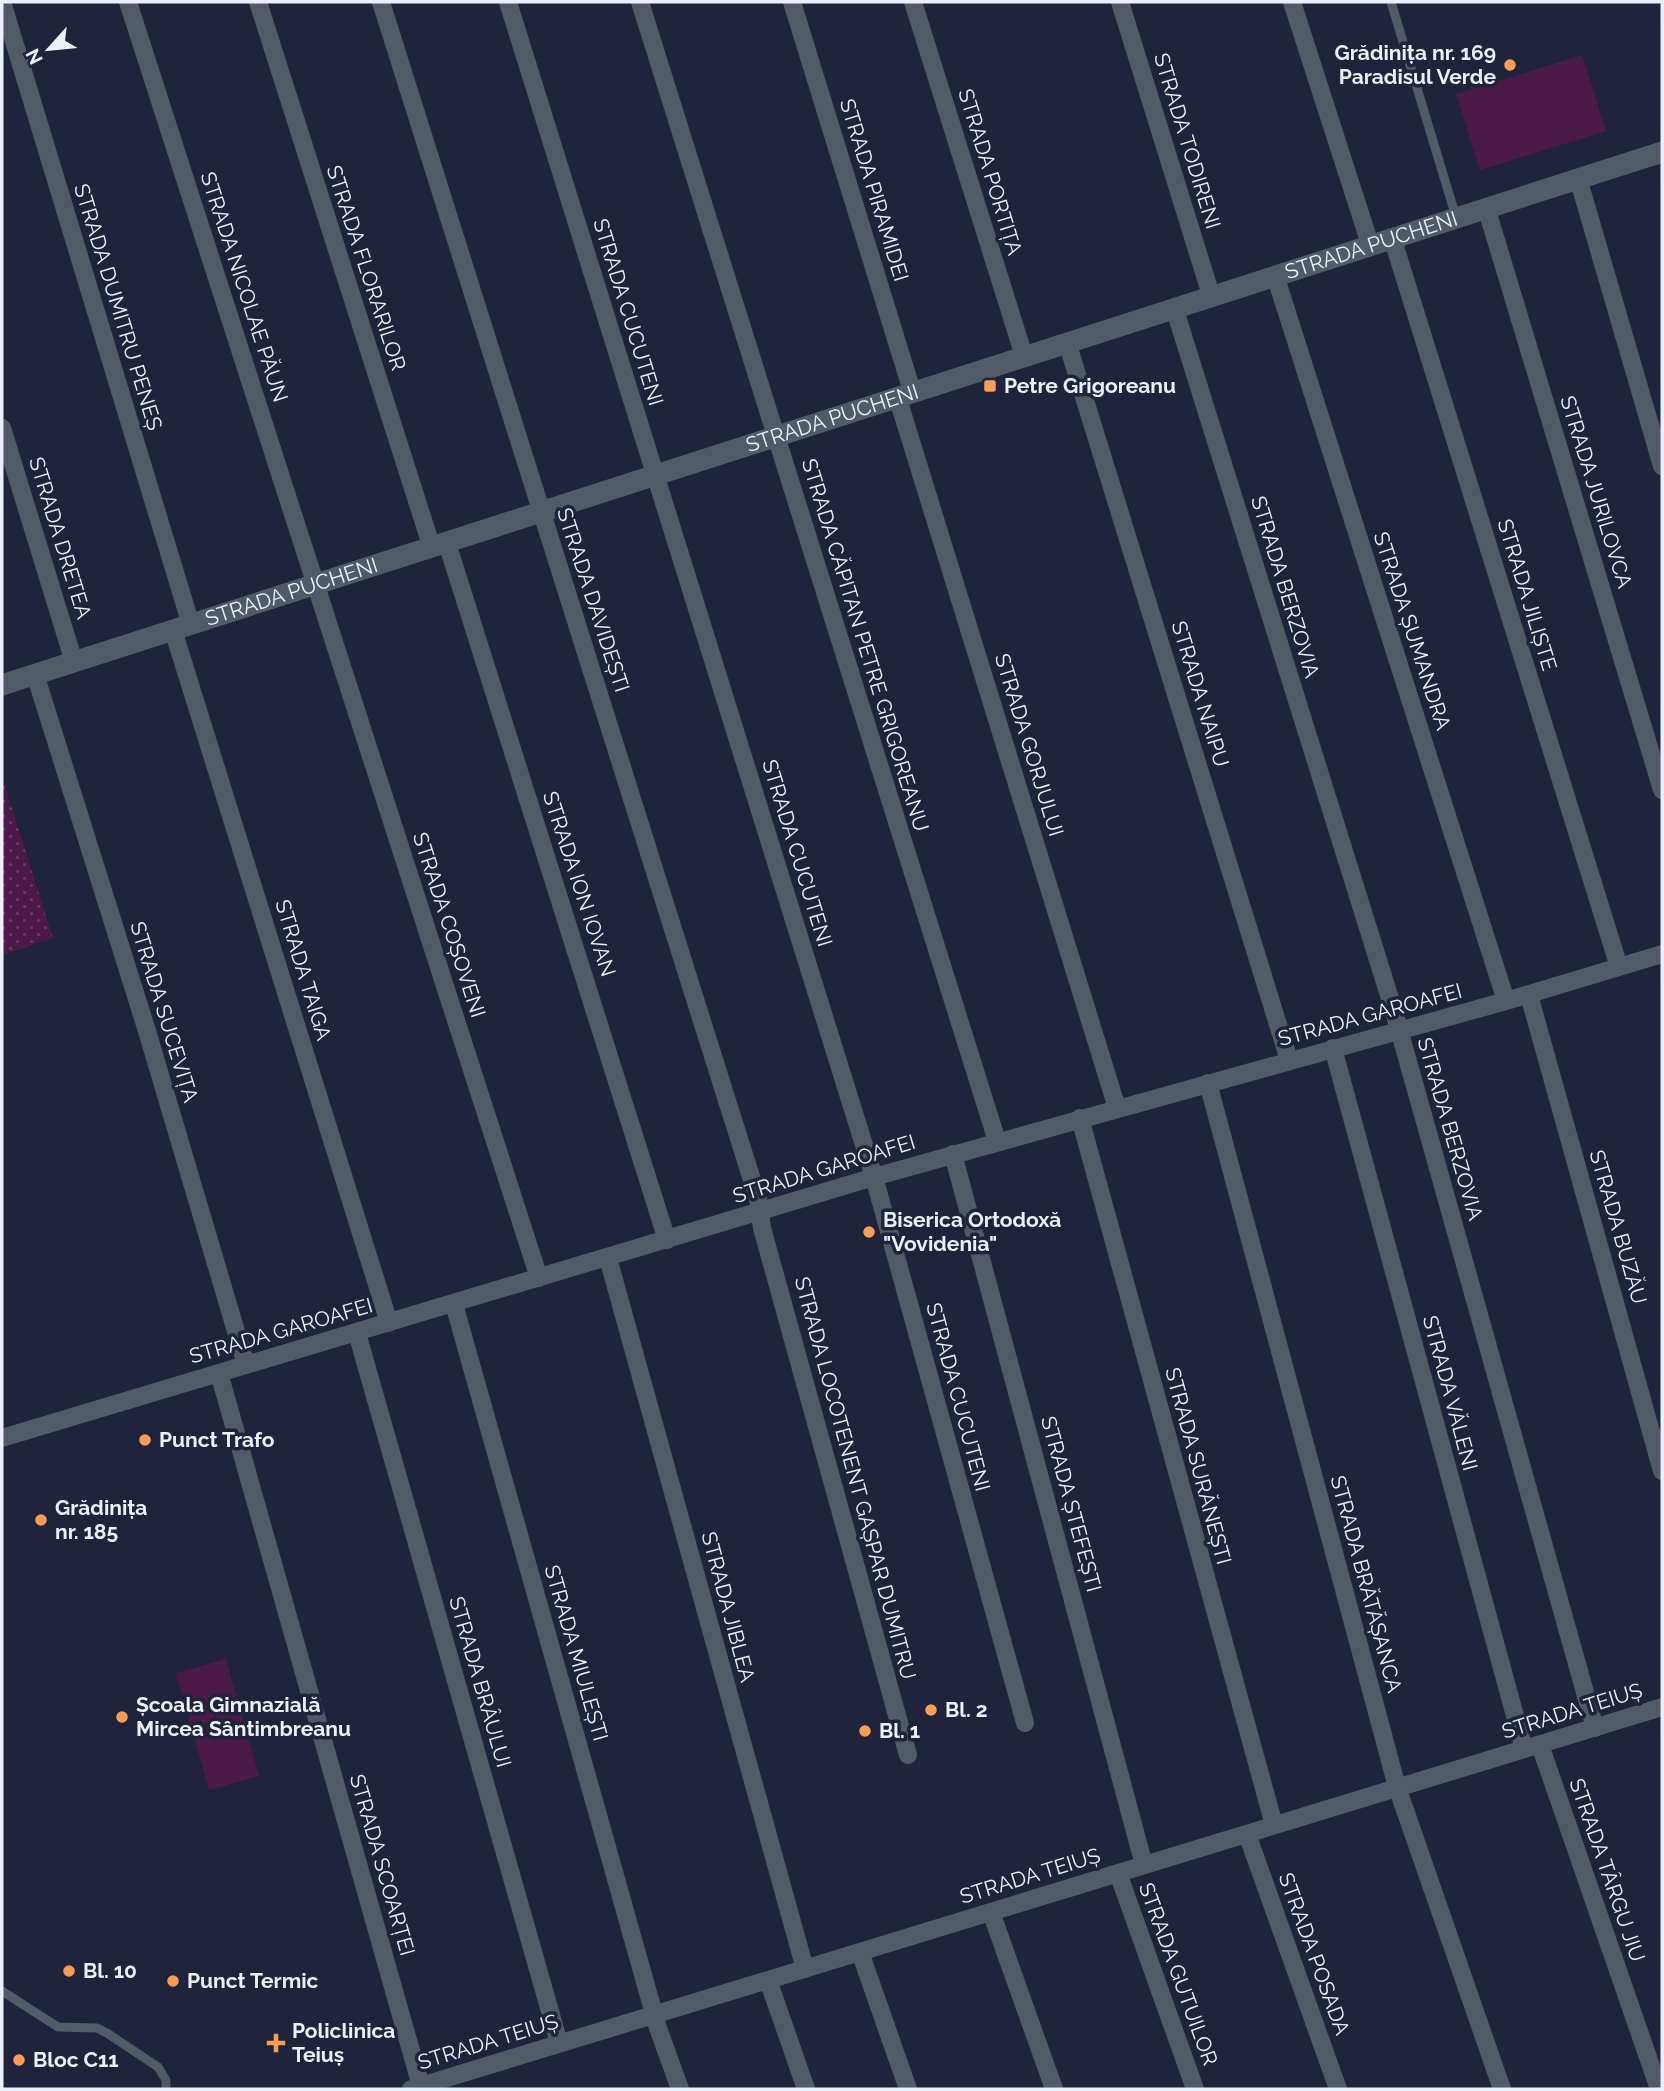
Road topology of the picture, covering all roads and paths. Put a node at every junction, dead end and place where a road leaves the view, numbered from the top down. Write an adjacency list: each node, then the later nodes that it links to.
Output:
1 (2, 2): 31 (street, STRADA DUMITRU PENEȘ)
2 (128, 2): 30 (street, STRADA NICOLAE PĂUN)
3 (258, 2): 29 (street, STRADA FLORARILOR)
4 (381, 2): 28 (street, STRADA DAVIDEȘTI)
5 (508, 2): 27 (street, STRADA CUCUTENI)
6 (640, 2): 25 (street, STRADA CĂPITAN PETRE GRIGOREANU)
7 (792, 2): 23 (street, STRADA PIRAMIDEI)
8 (913, 2): 22 (street, STRADA PORTIȚA)
9 (1119, 2): 19 (street, STRADA TODIRENI)
10 (1292, 2): 17 (street)
11 (1391, 2): 15 (lane)
12 (1662, 152): 13 (street, STRADA PUCHENI)
13 (1578, 178): 14 (street, STRADA PUCHENI); 26 (street)
14 (1486, 207): 15 (street, STRADA PUCHENI); 35 (street, STRADA JURILOVCA)
15 (1456, 217): 16 (street, STRADA PUCHENI)
16 (1392, 237): 17 (street, STRADA PUCHENI); 37 (street, STRADA JILIȘTE)
17 (1370, 244): 18 (street, STRADA PUCHENI)
18 (1275, 275): 19 (street, STRADA PUCHENI); 39 (street, STRADA ȘUMANDRA)
19 (1211, 295): 20 (street, STRADA PUCHENI)
20 (1174, 307): 21 (street, STRADA PUCHENI); 40 (street, STRADA BERZOVIA)
21 (1067, 342): 22 (street, STRADA PUCHENI); 42 (street, STRADA NAIPU)
22 (1024, 356): 23 (street, STRADA PUCHENI)
23 (904, 393): 25 (street, STRADA PUCHENI); 44 (street, STRADA GORJULUI)
24 (2, 428): 32 (street, STRADA DRETEA)
25 (775, 435): 27 (street, STRADA PUCHENI); 46 (street, STRADA CĂPITAN PETRE GRIGOREANU)
26 (1662, 466)
27 (655, 474): 28 (street, STRADA PUCHENI); 48 (street, STRADA CUCUTENI)
28 (541, 512): 29 (street, STRADA PUCHENI); 49 (street, STRADA DAVIDEȘTI)
29 (439, 546): 30 (street, STRADA PUCHENI); 50 (street, STRADA ION IOVAN)
30 (316, 585): 31 (street, STRADA PUCHENI); 52 (street, STRADA COȘOVENI)
31 (182, 627): 32 (street, STRADA PUCHENI); 54 (street, STRADA TAIGA)
32 (74, 662): 33 (street, STRADA PUCHENI)
33 (35, 674): 34 (street, STRADA PUCHENI); 56 (street, STRADA SUCEVIȚA)
34 (2, 685)
35 (1662, 790)
36 (1662, 956): 37 (street, STRADA GAROAFEI)
37 (1619, 967): 38 (street, STRADA GAROAFEI)
38 (1529, 995): 39 (street, STRADA GAROAFEI); 59 (street, STRADA BUZĂU)
39 (1506, 1001): 40 (street, STRADA GAROAFEI)
40 (1399, 1030): 41 (street, STRADA GAROAFEI); 62 (street, STRADA BERZOVIA)
41 (1333, 1048): 42 (street, STRADA GAROAFEI); 63 (street, STRADA VĂLENI)
42 (1289, 1060): 43 (street, STRADA GAROAFEI)
43 (1208, 1083): 44 (street, STRADA GAROAFEI); 65 (street, STRADA BRĂTĂȘANCA)
44 (1117, 1108): 45 (street, STRADA GAROAFEI)
45 (1080, 1118): 46 (street, STRADA GAROAFEI); 66 (street, STRADA SURĂNEȘTI)
46 (997, 1141): 47 (street, STRADA GAROAFEI)
47 (953, 1154): 48 (street, STRADA GAROAFEI); 68 (street, STRADA ȘTEFEȘTI)
48 (874, 1177): 49 (street, STRADA GAROAFEI); 61 (street, STRADA CUCUTENI)
49 (760, 1212): 50 (street, STRADA GAROAFEI); 64 (street, STRADA LOCOTENENT GAȘPAR DUMITRU)
50 (667, 1240): 51 (street, STRADA GAROAFEI)
51 (608, 1258): 52 (street, STRADA GAROAFEI); 72 (street, STRADA JIBLEA)
52 (539, 1278): 53 (street, STRADA GAROAFEI)
53 (454, 1304): 54 (street, STRADA GAROAFEI); 75 (street, STRADA MIULEȘTI)
54 (389, 1323): 55 (street, STRADA GAROAFEI)
55 (357, 1333): 56 (street, STRADA GAROAFEI); 76 (street, STRADA BRÂULUI)
56 (246, 1365): 57 (street, STRADA GAROAFEI)
57 (219, 1373): 58 (street, STRADA GAROAFEI); 77 (street, STRADA SCOARȚEI)
58 (2, 1438)
59 (1662, 1471)
60 (1662, 1707): 62 (street, STRADA TEIUȘ)
61 (1025, 1723)
62 (1595, 1728): 63 (street, STRADA TEIUȘ)
63 (1532, 1747): 65 (street, STRADA TEIUȘ); 86 (street, STRADA TÂRGU JIU)
64 (908, 1755)
65 (1397, 1787): 66 (street, STRADA TEIUȘ); 85 (street, STRADA BRĂTĂȘANCA)
66 (1274, 1825): 67 (street, STRADA TEIUȘ)
67 (1247, 1834): 68 (street, STRADA TEIUȘ); 84 (street, STRADA POSADA)
68 (1144, 1865): 69 (street, STRADA TEIUȘ)
69 (1118, 1873): 70 (street, STRADA TEIUȘ); 83 (street, STRADA GUTUILOR)
70 (991, 1912): 71 (street, STRADA TEIUȘ); 82 (street)
71 (860, 1952): 72 (street, STRADA TEIUȘ); 81 (street)
72 (805, 1969): 73 (street, STRADA TEIUȘ)
73 (768, 1980): 75 (street, STRADA TEIUȘ); 80 (street)
74 (2, 1991): 78 (lane)
75 (654, 2014): 76 (street, STRADA TEIUȘ); 79 (street, STRADA MIULEȘTI)
76 (559, 2043): 77 (street, STRADA TEIUȘ)
77 (416, 2088)
78 (166, 2089)
79 (680, 2089)
80 (806, 2089)
81 (908, 2089)
82 (1054, 2089)
83 (1195, 2089)
84 (1338, 2089)
85 (1502, 2089)
86 (1659, 2089)

